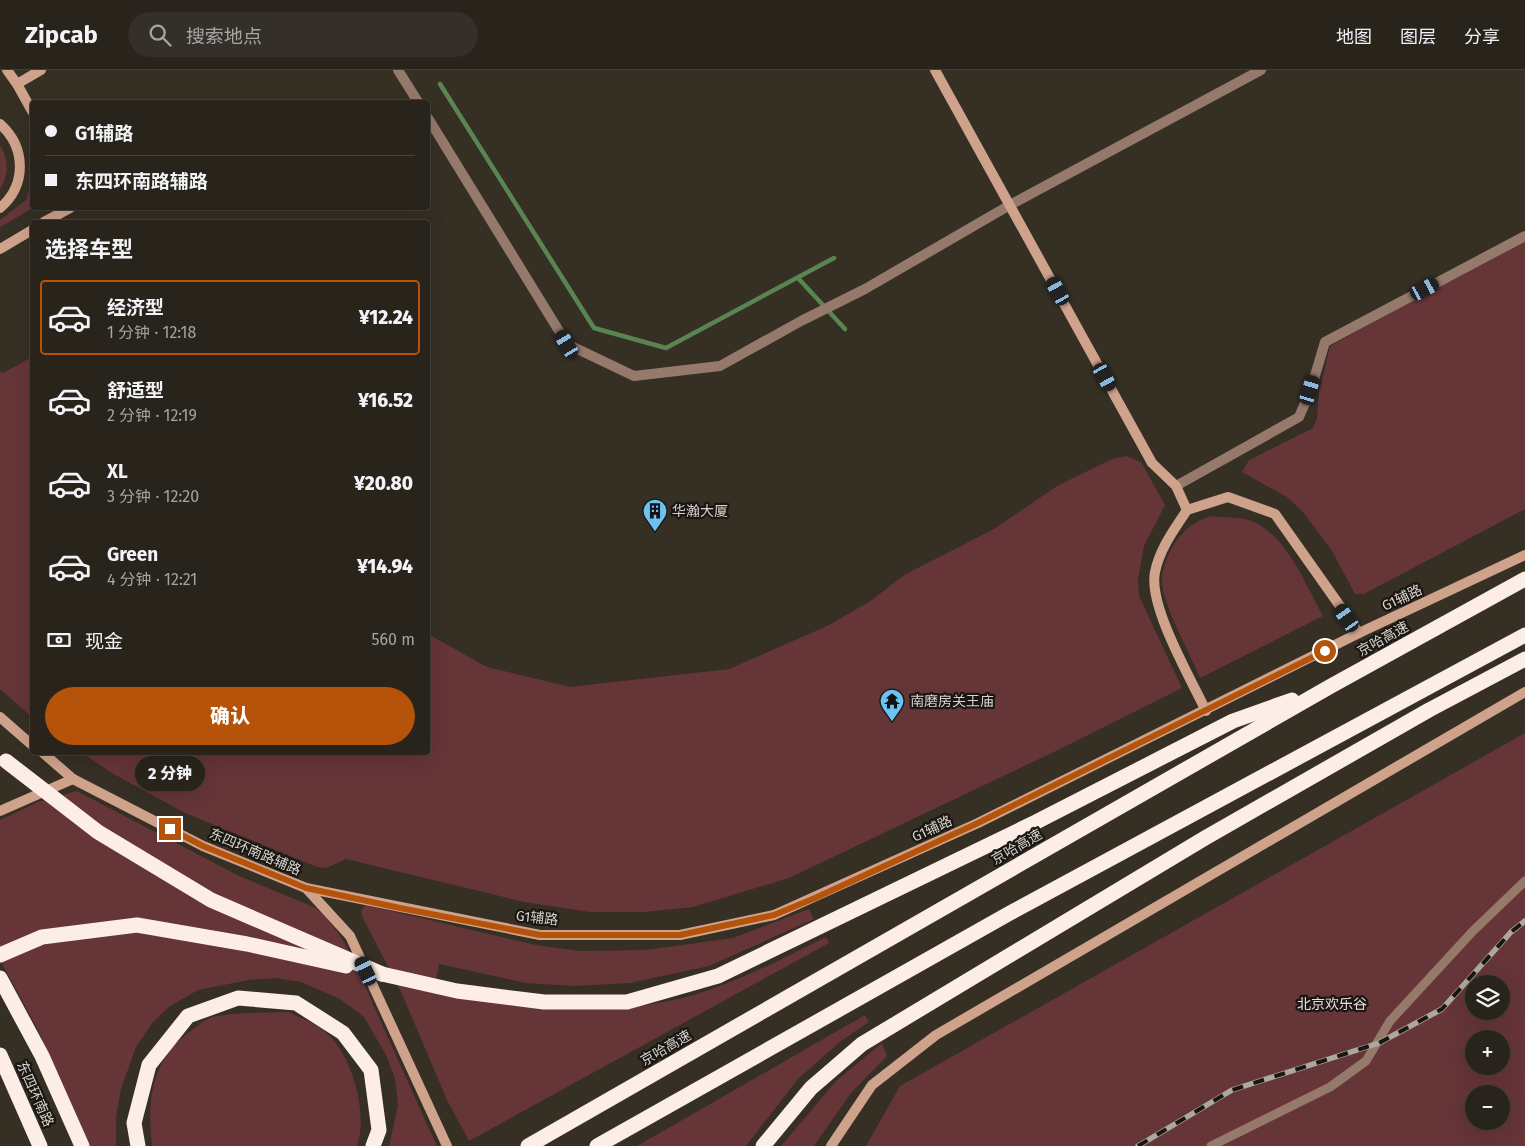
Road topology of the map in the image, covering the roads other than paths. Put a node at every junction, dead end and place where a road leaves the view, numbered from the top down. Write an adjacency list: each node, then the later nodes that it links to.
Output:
1 (7, 70): 6 (street)
2 (40, 70): 6 (street)
3 (398, 70): 7 (street)
4 (935, 70): 11 (street)
5 (1261, 70): 11 (street)
6 (16, 84): 8 (street)
7 (417, 100)
8 (30, 108)
9 (430, 121): 11 (street)
10 (0, 124): 12 (street)
11 (1010, 205): 18 (street)
12 (0, 208)
13 (66, 210): 14 (street)
14 (48, 220)
15 (30, 231): 17 (street)
16 (1525, 236): 18 (street)
17 (0, 249)
18 (1176, 486): 19 (street)
19 (1187, 510): 22 (street); 30 (street)
20 (1525, 555): 22 (street, G1辅路)
21 (1525, 579): 27 (highway, 京哈高速)
22 (1359, 634): 30 (street, G1辅路)
23 (1525, 635): 25 (highway)
24 (1525, 642): 25 (highway)
25 (1503, 648): 29 (highway); 49 (highway)
26 (1525, 659): 29 (highway)
27 (1331, 686): 40 (highway); 48 (highway, 京哈高速)
28 (1525, 692): 51 (street)
29 (1429, 710): 50 (highway)
30 (1206, 711): 38 (street, G1辅路)
31 (0, 717): 32 (street)
32 (30, 743)
33 (45, 755): 35 (street, 东四环南路辅路)
34 (3, 758): 40 (highway, bridge)
35 (73, 779): 36 (street); 38 (street, 东四环南路辅路)
36 (0, 811)
37 (1525, 881): 52 (lane)
38 (306, 888): 47 (street, 东四环南路辅路)
39 (0, 955): 40 (highway, bridge)
40 (382, 974)
41 (0, 978): 44 (highway)
42 (0, 1056): 43 (highway, 东四环南路)
43 (40, 1146)
44 (82, 1146)
45 (138, 1146): 46 (highway)
46 (373, 1146)
47 (447, 1146)
48 (528, 1146)
49 (597, 1146)
50 (763, 1146)
51 (831, 1146)
52 (1211, 1146)

